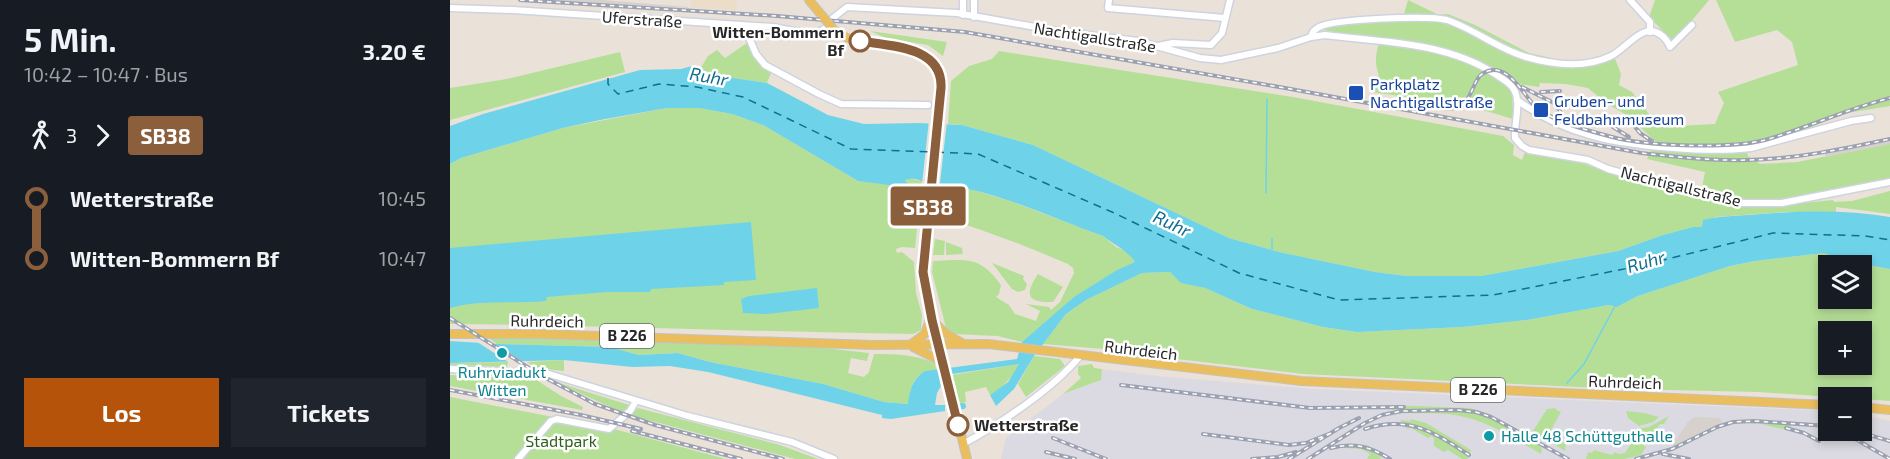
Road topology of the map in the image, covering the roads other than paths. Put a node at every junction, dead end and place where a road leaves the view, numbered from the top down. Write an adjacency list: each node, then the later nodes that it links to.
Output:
1 (809, 0): 11 (main road)
2 (963, 0): 8 (street)
3 (974, 0): 9 (street)
4 (1110, 0): 10 (street)
5 (1230, 0): 10 (street)
6 (1630, 0): 14 (street)
7 (450, 8): 12 (street, Uferstraße)
8 (963, 15): 9 (street, Nachtigallstraße); 11 (street, Nachtigallstraße)
9 (974, 17): 16 (street, Nachtigallstraße)
10 (1225, 18): 16 (street)
11 (829, 23): 12 (street, Uferstraße); 21 (main road)
12 (744, 26): 18 (street)
13 (1692, 26): 14 (street)
14 (1650, 32): 15 (street)
15 (1311, 37): 16 (street, Nachtigallstraße); 17 (street, Nachtigallstraße)
16 (1157, 46)
17 (1517, 100): 19 (street, Nachtigallstraße); 20 (street, Nachtigallstraße)
18 (928, 105)
19 (1871, 118)
20 (1890, 182)
21 (931, 318): 23 (main road); 24 (main road); 25 (main road)
22 (450, 334): 24 (main road, Ruhrdeich / B 226)
23 (965, 344): 25 (main road, Ruhrdeich / B 226); 26 (main road, Ruhrdeich / B 226)
24 (909, 346): 25 (main road, Ruhrdeich / B 226); 27 (main road)
25 (938, 346): 27 (main road)
26 (1080, 356): 30 (main road, Ruhrdeich / B 226); 33 (street)
27 (943, 365): 33 (main road)
28 (450, 369): 29 (street)
29 (636, 401): 34 (street); 35 (street)
30 (1818, 405)
31 (1872, 407): 32 (main road)
32 (1890, 410)
33 (963, 444): 36 (main road)
34 (518, 459)
35 (834, 459)
36 (967, 459)

